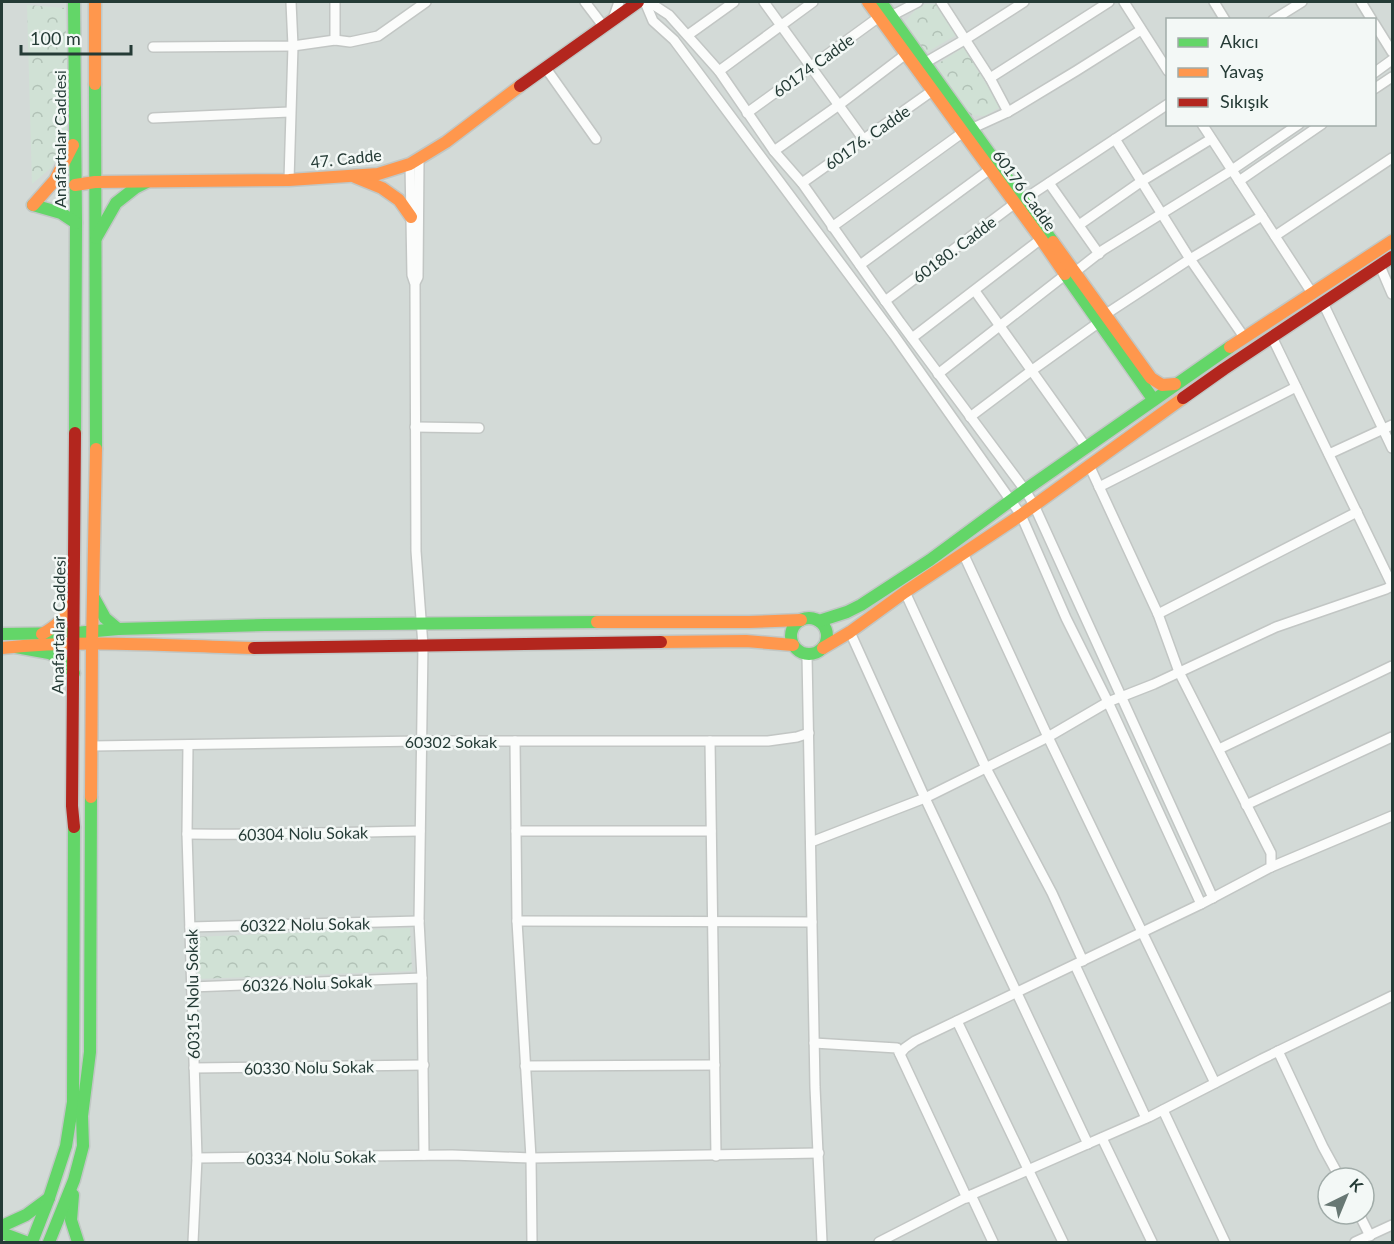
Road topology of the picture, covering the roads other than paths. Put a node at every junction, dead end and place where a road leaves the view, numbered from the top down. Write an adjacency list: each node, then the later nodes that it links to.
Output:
1 (74, 2): 65 (main road, Anafartalar Caddesi)
2 (95, 2): 75 (main road)
3 (291, 2): 36 (street)
4 (335, 2): 35 (street)
5 (426, 2): 35 (street)
6 (585, 2): 29 (street)
7 (619, 2): 29 (street)
8 (639, 2): 29 (main road, 47. Cadde)
9 (647, 2): 24 (street); 123 (street)
10 (666, 2): 24 (street)
11 (734, 2): 33 (street)
12 (764, 2): 30 (street)
13 (813, 2): 30 (street)
14 (868, 2): 25 (main road, 60176 Cadde)
15 (881, 2): 25 (main road)
16 (918, 2): 25 (street, 60174 Cadde)
17 (941, 2): 34 (street)
18 (1024, 2): 34 (street)
19 (1109, 2): 48 (street)
20 (1124, 2): 32 (street)
21 (1214, 2): 26 (street)
22 (1302, 2): 27 (street)
23 (1361, 2): 28 (street)
24 (669, 15): 33 (street)
25 (885, 17): 39 (main road, 60176 Cadde); 41 (main road); 43 (street, 60174 Cadde)
26 (1225, 18)
27 (1276, 18)
28 (1371, 18)
29 (608, 24): 42 (main road, 47. Cadde)
30 (781, 24): 43 (street); 45 (street)
31 (1376, 26): 38 (street)
32 (1141, 30): 44 (street); 54 (street)
33 (688, 35): 45 (street)
34 (966, 39): 41 (street); 48 (street)
35 (334, 40): 36 (street)
36 (292, 46): 37 (street); 53 (street)
37 (153, 47)
38 (1392, 52)
39 (906, 54): 41 (main road, 60176 Cadde); 51 (street)
40 (1392, 60): 46 (street)
41 (920, 66): 50 (main road, 60176 Cadde); 60 (main road)
42 (545, 67): 61 (street); 68 (main road, 47. Cadde)
43 (811, 67): 51 (street); 55 (street, 60174 Cadde)
44 (1166, 69)
45 (719, 72): 55 (street)
46 (1376, 72)
47 (1392, 77): 49 (street)
48 (990, 78): 54 (street)
49 (1376, 88)
50 (932, 91): 60 (main road, 60176 Cadde); 64 (street, 60176. Cadde)
51 (839, 105): 64 (street); 66 (street)
52 (1166, 105): 62 (street, 60180. Cadde)
53 (290, 112): 56 (street); 72 (street)
54 (1008, 112): 60 (street)
55 (747, 113): 66 (street)
56 (153, 118)
57 (1203, 126): 63 (street)
58 (1295, 126): 70 (street)
59 (1319, 126): 74 (street)
60 (967, 130): 69 (main road, 60176 Cadde); 80 (main road); 86 (street)
61 (596, 139)
62 (1115, 139): 73 (street); 78 (street, 60180. Cadde)
63 (1211, 139): 70 (street); 73 (street)
64 (864, 140): 77 (street, 60176. Cadde)
65 (74, 142): 79 (main road, Anafartalar Caddesi); 84 (main road)
66 (774, 151): 77 (street)
67 (1392, 158): 87 (street)
68 (415, 161): 71 (main road, 47. Cadde); 83 (street); 97 (street)
69 (989, 170): 80 (main road, 60176 Cadde); 94 (street)
70 (1232, 171): 74 (street); 81 (street)
71 (351, 176): 72 (main road, 47. Cadde); 83 (main road)
72 (289, 180): 76 (main road, 47. Cadde)
73 (1142, 181): 81 (street); 85 (street)
74 (1239, 181): 82 (street)
75 (95, 182): 76 (main road, 47. Cadde); 79 (main road, 47. Cadde); 89 (main road)
76 (147, 182): 89 (main road)
77 (802, 183): 86 (street)
78 (1049, 183): 80 (street, 60180. Cadde); 85 (street)
79 (75, 185): 84 (main road, Anafartalar Caddesi)
80 (1019, 202): 88 (main road, 60176 Cadde); 96 (main road); 101 (street, 60180. Cadde)
81 (1162, 214): 91 (street); 93 (street)
82 (1262, 216): 87 (street); 93 (street)
83 (411, 217): 97 (street)
84 (76, 223): 130 (main road, Anafartalar Caddesi)
85 (1079, 225): 91 (street)
86 (832, 227): 94 (street)
87 (1275, 236): 99 (street)
88 (1041, 239): 96 (main road, 60176 Cadde); 98 (street)
89 (95, 240): 131 (main road)
90 (1392, 241): 99 (main road)
91 (1099, 254): 96 (street)
92 (1392, 257): 95 (main road)
93 (1190, 259): 103 (street); 105 (street)
94 (860, 265): 101 (street)
95 (1380, 266): 100 (street); 102 (main road)
96 (1070, 274): 103 (main road, 60176 Cadde); 104 (street)
97 (415, 284): 114 (street)
98 (975, 291): 104 (street); 107 (street)
99 (1312, 293): 105 (main road)
100 (1392, 294)
101 (885, 301): 107 (street)
102 (1323, 303): 106 (main road); 115 (street)
103 (1102, 319): 108 (street); 110 (main road); 112 (main road, 60176 Cadde)
104 (1000, 326): 108 (street); 109 (street)
105 (1245, 337): 110 (main road)
106 (1272, 337): 111 (street); 120 (main road)
107 (912, 338): 109 (street)
108 (1031, 371): 113 (street); 117 (street)
109 (938, 374): 113 (street)
110 (1176, 384): 112 (main road)
111 (1296, 387): 119 (street); 121 (street)
112 (1153, 399): 117 (main road)
113 (970, 417): 122 (street)
114 (415, 427): 116 (street); 135 (street)
115 (1388, 427): 118 (street); 119 (street)
116 (479, 428)
117 (1086, 447): 122 (main road)
118 (1392, 448)
119 (1329, 454): 125 (street)
120 (1089, 465): 121 (street); 124 (main road)
121 (1099, 487): 132 (street)
122 (1025, 490): 123 (main road); 124 (street)
123 (1011, 501): 126 (street); 134 (main road)
124 (1034, 505): 126 (main road); 151 (street)
125 (1357, 512): 128 (street); 132 (street)
126 (1020, 514): 127 (main road); 152 (street)
127 (963, 553): 129 (main road); 154 (street)
128 (1392, 585): 149 (street)
129 (905, 592): 137 (main road); 162 (street)
130 (75, 593): 139 (main road); 141 (main road, Anafartalar Caddesi)
131 (93, 596): 136 (main road); 140 (main road)
132 (1158, 614): 149 (street)
133 (801, 620): 134 (main road); 135 (main road); 142 (main road)
134 (819, 621): 146 (main road)
135 (421, 624): 136 (main road); 143 (street)
136 (118, 629): 140 (main road)
137 (850, 632): 146 (main road); 163 (street)
138 (2, 634): 139 (main road)
139 (42, 634): 141 (main road)
140 (93, 637): 141 (main road); 143 (main road); 160 (main road)
141 (74, 638): 144 (main road); 150 (main road, Anafartalar Caddesi)
142 (793, 645): 143 (main road); 147 (main road)
143 (423, 646): 156 (street)
144 (16, 647): 145 (main road); 150 (main road)
145 (2, 648)
146 (823, 648): 147 (main road)
147 (807, 655): 153 (street)
148 (1392, 666): 161 (street)
149 (1179, 672): 151 (street); 161 (street)
150 (74, 673): 207 (main road, Anafartalar Caddesi)
151 (1121, 697): 152 (street); 172 (street)
152 (1108, 702): 154 (street); 173 (street)
153 (809, 733): 158 (street, 60302 Sokak); 170 (street)
154 (1048, 736): 162 (street); 179 (street)
155 (1392, 737): 164 (street)
156 (422, 741): 157 (street, 60302 Sokak); 159 (street, 60302 Sokak); 166 (street)
157 (515, 741): 158 (street, 60302 Sokak); 167 (street)
158 (710, 741): 168 (street)
159 (188, 745): 160 (street, 60302 Sokak); 169 (street, 60315 Nolu Sokak)
160 (92, 746): 205 (main road)
161 (1219, 749): 164 (street)
162 (986, 768): 163 (street); 180 (street)
163 (926, 798): 170 (street); 183 (street)
164 (1246, 805): 171 (street)
165 (1392, 816): 171 (street)
166 (420, 831): 169 (street, 60304 Nolu Sokak); 174 (street)
167 (516, 831): 168 (street); 175 (street)
168 (711, 831): 177 (street)
169 (187, 834): 178 (street, 60315 Nolu Sokak)
170 (811, 842): 176 (street)
171 (1271, 867): 172 (street)
172 (1213, 898): 173 (street)
173 (1201, 904): 179 (street)
174 (419, 921): 178 (street, 60322 Nolu Sokak); 181 (street)
175 (517, 921): 177 (street); 191 (street)
176 (812, 922): 177 (street); 186 (street)
177 (712, 923): 190 (street)
178 (190, 927): 182 (street, 60315 Nolu Sokak)
179 (1143, 932): 180 (street); 193 (street)
180 (1079, 963): 183 (street); 195 (street)
181 (422, 978): 182 (street, 60326 Nolu Sokak); 189 (street)
182 (191, 987): 192 (street, 60315 Nolu Sokak)
183 (1018, 992): 185 (street); 197 (street)
184 (1392, 996): 187 (street)
185 (957, 1021): 188 (street); 204 (street)
186 (814, 1043): 188 (street); 198 (street)
187 (1278, 1051): 193 (street); 203 (street)
188 (900, 1054): 206 (street)
189 (424, 1065): 192 (street, 60330 Nolu Sokak); 199 (street)
190 (715, 1065): 191 (street); 200 (street)
191 (525, 1066): 202 (street)
192 (194, 1068): 201 (street, 60315 Nolu Sokak)
193 (1215, 1083): 194 (street)
194 (1163, 1110): 195 (street); 224 (street)
195 (1146, 1118): 196 (street)
196 (1102, 1138): 197 (street); 223 (street)
197 (1088, 1144): 204 (street)
198 (819, 1153): 200 (street, 60334 Nolu Sokak); 219 (street)
199 (424, 1155): 201 (street, 60334 Nolu Sokak); 202 (street, 60334 Nolu Sokak)
200 (716, 1156): 202 (street, 60334 Nolu Sokak)
201 (197, 1158): 217 (street, 60315 Nolu Sokak)
202 (531, 1158): 218 (street)
203 (1333, 1166)
204 (1029, 1170): 206 (street); 222 (street)
205 (74, 1180): 215 (main road); 216 (main road)
206 (969, 1197): 220 (street); 221 (street)
207 (49, 1198): 209 (main road); 214 (main road, Anafartalar Caddesi)
208 (1392, 1225): 212 (street)
209 (2, 1226)
210 (1365, 1226): 212 (street)
211 (2, 1233): 213 (main road)
212 (1370, 1236): 225 (street)
213 (26, 1242)
214 (32, 1242)
215 (50, 1242)
216 (78, 1242)
217 (193, 1242)
218 (532, 1242)
219 (822, 1242)
220 (879, 1242)
221 (993, 1242)
222 (1063, 1242)
223 (1152, 1242)
224 (1225, 1242)
225 (1358, 1242)

